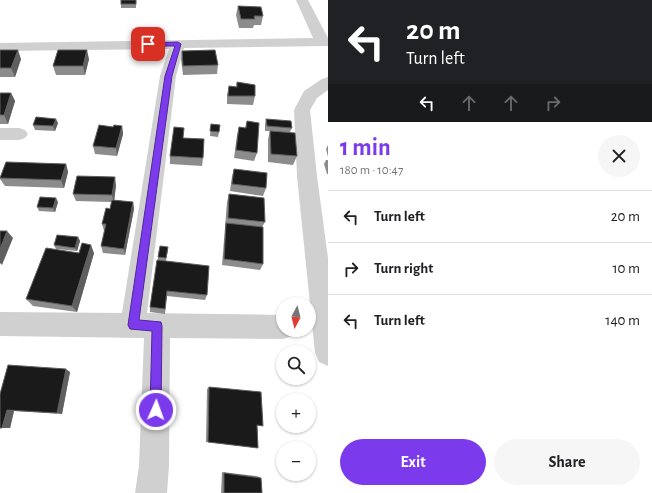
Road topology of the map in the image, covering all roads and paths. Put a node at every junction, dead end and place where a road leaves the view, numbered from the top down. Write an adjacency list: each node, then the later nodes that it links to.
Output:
1 (302, 0): 2 (street)
2 (325, 42): 3 (street)
3 (178, 44): 4 (street); 9 (street)
4 (0, 47)
5 (328, 82): 11 (street)
6 (0, 134): 7 (street)
7 (18, 134)
8 (0, 324): 9 (street)
9 (145, 326): 10 (street); 13 (street)
10 (276, 327)
11 (317, 328): 12 (street)
12 (328, 353)
13 (150, 493)

